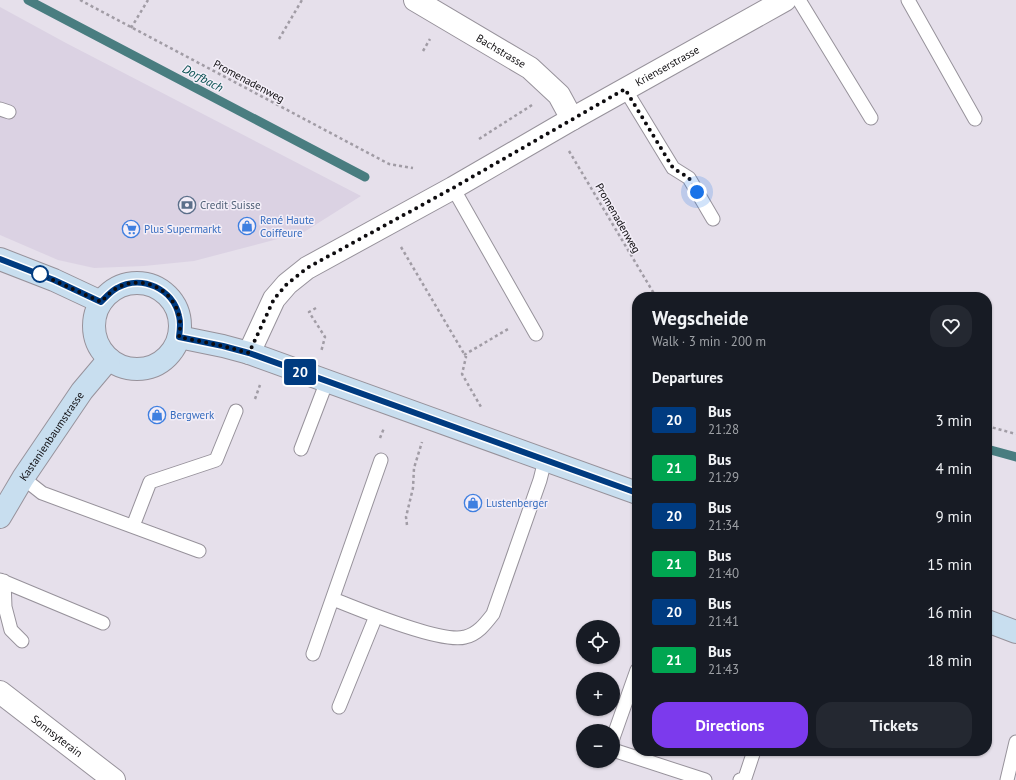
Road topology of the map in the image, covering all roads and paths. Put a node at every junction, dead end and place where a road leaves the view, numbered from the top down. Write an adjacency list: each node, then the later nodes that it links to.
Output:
1 (80, 0): 8 (path, Promenadenweg)
2 (148, 0): 8 (path)
3 (302, 0): 9 (path)
4 (415, 0): 12 (street, Bachstrasse)
5 (784, 0): 10 (street, Krienserstrasse)
6 (799, 0): 13 (lane)
7 (908, 0): 14 (lane)
8 (131, 28): 17 (path, Promenadenweg)
9 (279, 39)
10 (625, 89): 12 (street, Krienserstrasse); 19 (lane)
11 (536, 102): 15 (path)
12 (572, 118): 18 (street, Krienserstrasse)
13 (870, 118)
14 (975, 120)
15 (479, 139)
16 (566, 147): 22 (path, Promenadenweg)
17 (413, 168)
18 (453, 188): 25 (lane); 28 (street, Krienserstrasse)
19 (713, 218)
20 (398, 241): 30 (path)
21 (0, 259): 23 (main road)
22 (653, 292)
23 (101, 302): 27 (main road); 31 (main road)
24 (316, 308): 29 (path)
25 (528, 318): 26 (lane); 30 (path)
26 (536, 334)
27 (179, 337): 28 (main road); 31 (main road)
28 (249, 353): 32 (main road)
29 (320, 354)
30 (464, 354): 34 (path)
31 (109, 359): 41 (main road, Kastanienbaumstrasse)
32 (327, 381): 38 (lane); 40 (main road)
33 (236, 411): 45 (lane)
34 (478, 414)
35 (992, 427): 36 (path)
36 (1016, 434)
37 (423, 438): 44 (path)
38 (301, 449)
39 (380, 460): 48 (lane)
40 (545, 460): 42 (main road); 49 (lane)
41 (23, 478): 43 (main road, Kastanienbaumstrasse); 45 (lane)
42 (632, 491)
43 (0, 517)
44 (407, 525)
45 (133, 526): 46 (lane)
46 (199, 551)
47 (2, 581): 50 (lane); 53 (lane)
48 (333, 599): 49 (lane); 54 (lane)
49 (376, 616): 57 (lane)
50 (103, 622)
51 (992, 623): 52 (main road)
52 (1016, 632)
53 (22, 641)
54 (313, 654)
55 (632, 684): 58 (lane)
56 (0, 692): 62 (street, Sonnsyterain)
57 (339, 707)
58 (618, 724)
59 (1016, 742): 65 (lane)
60 (620, 752): 63 (lane)
61 (752, 756): 64 (lane)
62 (114, 780)
63 (705, 780)
64 (740, 780)
65 (1007, 780)

